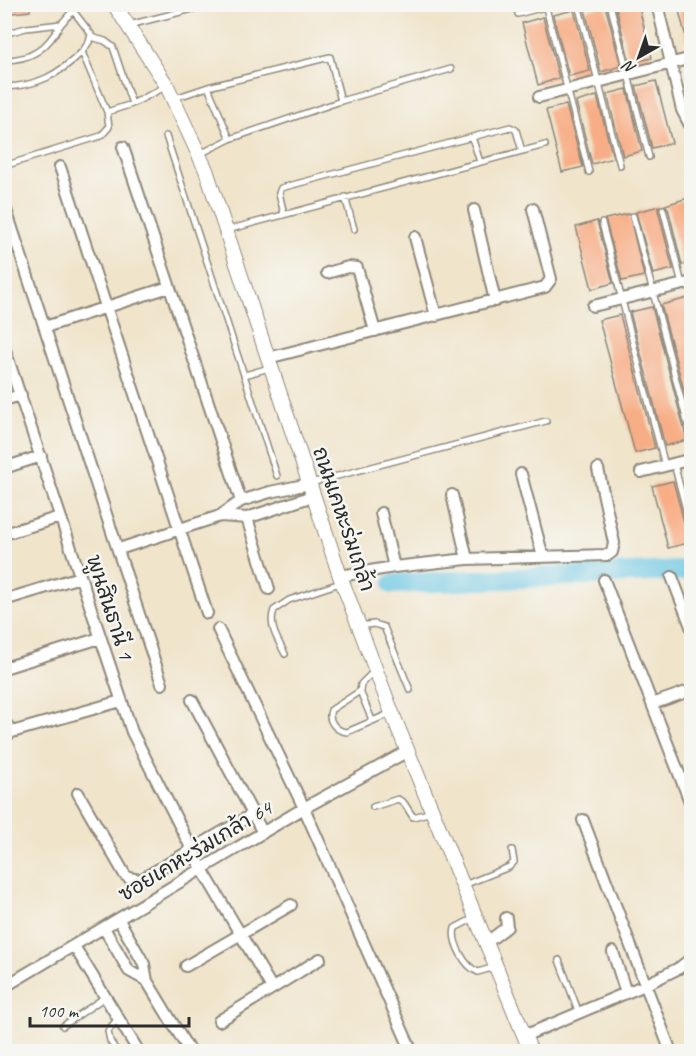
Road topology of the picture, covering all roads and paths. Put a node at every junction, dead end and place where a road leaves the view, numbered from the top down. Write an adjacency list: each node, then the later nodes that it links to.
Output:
1 (79, 4): 10 (lane)
2 (114, 4): 13 (street, ถนนเคหะร่มเกล้า)
3 (212, 4): 9 (lane)
4 (555, 4): 8 (lane)
5 (578, 4): 22 (lane)
6 (610, 4): 21 (lane)
7 (657, 4): 19 (street)
8 (545, 6): 11 (lane); 25 (lane)
9 (188, 8): 13 (lane)
10 (74, 12): 12 (lane); 15 (lane)
11 (519, 14)
12 (61, 24): 14 (lane); 18 (lane)
13 (128, 25): 26 (street, ถนนเคหะร่มเกล้า)
14 (4, 34)
15 (91, 37): 16 (lane); 29 (lane)
16 (82, 52): 23 (lane); 30 (lane)
17 (692, 58): 19 (street)
18 (4, 60)
19 (671, 63): 21 (street); 31 (street)
20 (451, 69): 28 (lane)
21 (629, 74): 22 (street); 39 (lane)
22 (598, 83): 25 (street); 41 (lane)
23 (4, 87)
24 (208, 87): 26 (lane); 28 (lane); 34 (lane)
25 (568, 90): 27 (street); 44 (lane)
26 (170, 92): 29 (lane); 38 (street, ถนนเคหะร่มเกล้า)
27 (539, 97)
28 (341, 101): 34 (lane)
29 (132, 104): 30 (lane)
30 (107, 112): 42 (lane)
31 (692, 129)
32 (166, 136): 69 (lane)
33 (472, 137): 37 (lane); 40 (lane); 50 (lane)
34 (230, 139): 38 (lane)
35 (545, 145): 37 (lane)
36 (123, 147): 58 (street)
37 (522, 151): 40 (lane)
38 (199, 154): 54 (street, ถนนเคหะร่มเกล้า)
39 (649, 157)
40 (480, 162): 45 (lane)
41 (620, 165)
42 (4, 166)
43 (60, 167): 63 (street)
44 (589, 172)
45 (345, 198): 50 (lane); 53 (lane)
46 (4, 204): 65 (street)
47 (533, 208): 61 (street)
48 (663, 209): 57 (lane)
49 (474, 210): 61 (street)
50 (284, 214): 54 (lane)
51 (633, 216): 59 (lane)
52 (602, 224): 60 (lane)
53 (354, 229)
54 (227, 230): 68 (street, ถนนเคหะร่มเกล้า)
55 (415, 237): 64 (street)
56 (327, 273): 66 (street)
57 (687, 283): 59 (street)
58 (169, 287): 63 (street); 85 (street)
59 (652, 291): 60 (street); 73 (lane)
60 (622, 299): 62 (street); 76 (lane)
61 (495, 301): 64 (street)
62 (593, 306)
63 (106, 308): 65 (street); 91 (street)
64 (436, 316): 66 (street)
65 (45, 327): 94 (street)
66 (375, 332): 68 (street)
67 (4, 347): 70 (street, พูนสินธานี 1)
68 (270, 363): 69 (lane); 82 (street, ถนนเคหะร่มเกล้า)
69 (245, 375): 81 (lane)
70 (21, 395): 71 (street); 74 (street, พูนสินธานี 1)
71 (4, 400)
72 (546, 421): 82 (lane)
73 (692, 441)
74 (41, 456): 77 (street); 89 (street, พูนสินธานี 1)
75 (692, 459): 76 (street)
76 (669, 465): 79 (street); 92 (lane)
77 (4, 468)
78 (597, 469): 95 (street)
79 (641, 472)
80 (521, 474): 95 (street)
81 (277, 476)
82 (311, 490): 84 (street); 87 (street); 100 (street, ถนนเคหะร่มเกล้า)
83 (452, 495): 96 (street)
84 (254, 497): 85 (street); 87 (street)
85 (241, 501): 88 (street)
86 (381, 513): 97 (street)
87 (259, 514): 90 (street)
88 (220, 516): 90 (street); 91 (street)
89 (60, 517): 93 (street); 98 (street, พูนสินธานี 1)
90 (247, 518): 102 (street)
91 (179, 529): 94 (street); 104 (street)
92 (692, 532)
93 (4, 534)
94 (119, 549): 112 (street)
95 (543, 557): 96 (street)
96 (467, 560): 97 (street)
97 (393, 567): 100 (street)
98 (80, 576): 103 (street); 108 (street, พูนสินธานี 1)
99 (672, 577): 107 (street)
100 (341, 579): 105 (street, ถนนเคหะร่มเกล้า); 109 (lane)
101 (604, 580): 118 (street)
102 (269, 589)
103 (4, 600)
104 (207, 613)
105 (358, 626): 111 (street, ถนนเคหะร่มเกล้า); 113 (lane)
106 (218, 629): 127 (street)
107 (692, 629)
108 (100, 638): 110 (street); 117 (street, พูนสินธานี 1)
109 (285, 654)
110 (4, 668)
111 (375, 670): 115 (lane); 119 (street, ถนนเคหะร่มเกล้า)
112 (162, 684)
113 (410, 690)
114 (692, 690): 118 (street)
115 (360, 691): 120 (lane); 120 (lane)
116 (192, 700): 129 (street)
117 (121, 701): 122 (street); 132 (street, พูนสินธานี 1)
118 (652, 704): 126 (street)
119 (392, 713): 120 (lane); 123 (street, ถนนเคหะร่มเกล้า)
120 (372, 720)
121 (4, 721): 122 (street)
122 (8, 735)
123 (408, 751): 127 (street, ซอยเคหะร่มเกล้า 64); 128 (street, ถนนเคหะร่มเกล้า)
124 (78, 793): 132 (street)
125 (374, 807): 128 (lane)
126 (692, 807)
127 (304, 808): 131 (street, ซอยเคหะร่มเกล้า 64); 167 (street)
128 (433, 812): 135 (street, ถนนเคหะร่มเกล้า)
129 (253, 814): 131 (street); 132 (street)
130 (583, 820): 155 (street)
131 (263, 833): 134 (street, ซอยเคหะร่มเกล้า 64)
132 (193, 850): 134 (street, พูนสินธานี 1)
133 (512, 850): 135 (lane)
134 (202, 869): 139 (street, ซอยเคหะร่มเกล้า 64); 141 (street, พูนสินธานี 1)
135 (463, 885): 137 (street, ถนนเคหะร่มเกล้า)
136 (291, 905): 141 (street)
137 (476, 918): 142 (street, ถนนเคหะร่มเกล้า); 149 (lane)
138 (506, 918): 142 (street)
139 (119, 920): 140 (street, ซอยเคหะร่มเกล้า 64); 153 (street)
140 (104, 928): 143 (street, ซอยเคหะร่มเกล้า 64); 153 (street)
141 (241, 934): 148 (street); 156 (street, พูนสินธานี 1)
142 (486, 943): 149 (street, ถนนเคหะร่มเกล้า)
143 (74, 946): 154 (street, ซอยเคหะร่มเกล้า 64); 158 (street)
144 (613, 952): 157 (street)
145 (692, 958): 151 (street)
146 (320, 959): 156 (street)
147 (559, 960): 159 (lane)
148 (186, 966)
149 (496, 967): 163 (street, ถนนเคหะร่มเกล้า)
150 (692, 967): 151 (street)
151 (679, 968): 155 (street)
152 (4, 973): 154 (street)
153 (147, 981): 166 (street)
154 (8, 985)
155 (645, 986): 157 (street); 169 (street)
156 (272, 988): 161 (street)
157 (626, 993): 159 (street)
158 (105, 997): 160 (street); 162 (lane)
159 (579, 1013): 163 (street)
160 (118, 1018): 164 (lane); 165 (street)
161 (219, 1021)
162 (63, 1026)
163 (524, 1036): 168 (street, ถนนเคหะร่มเกล้า)
164 (117, 1052)
165 (139, 1052)
166 (190, 1052)
167 (412, 1052)
168 (531, 1052)
169 (671, 1052)

